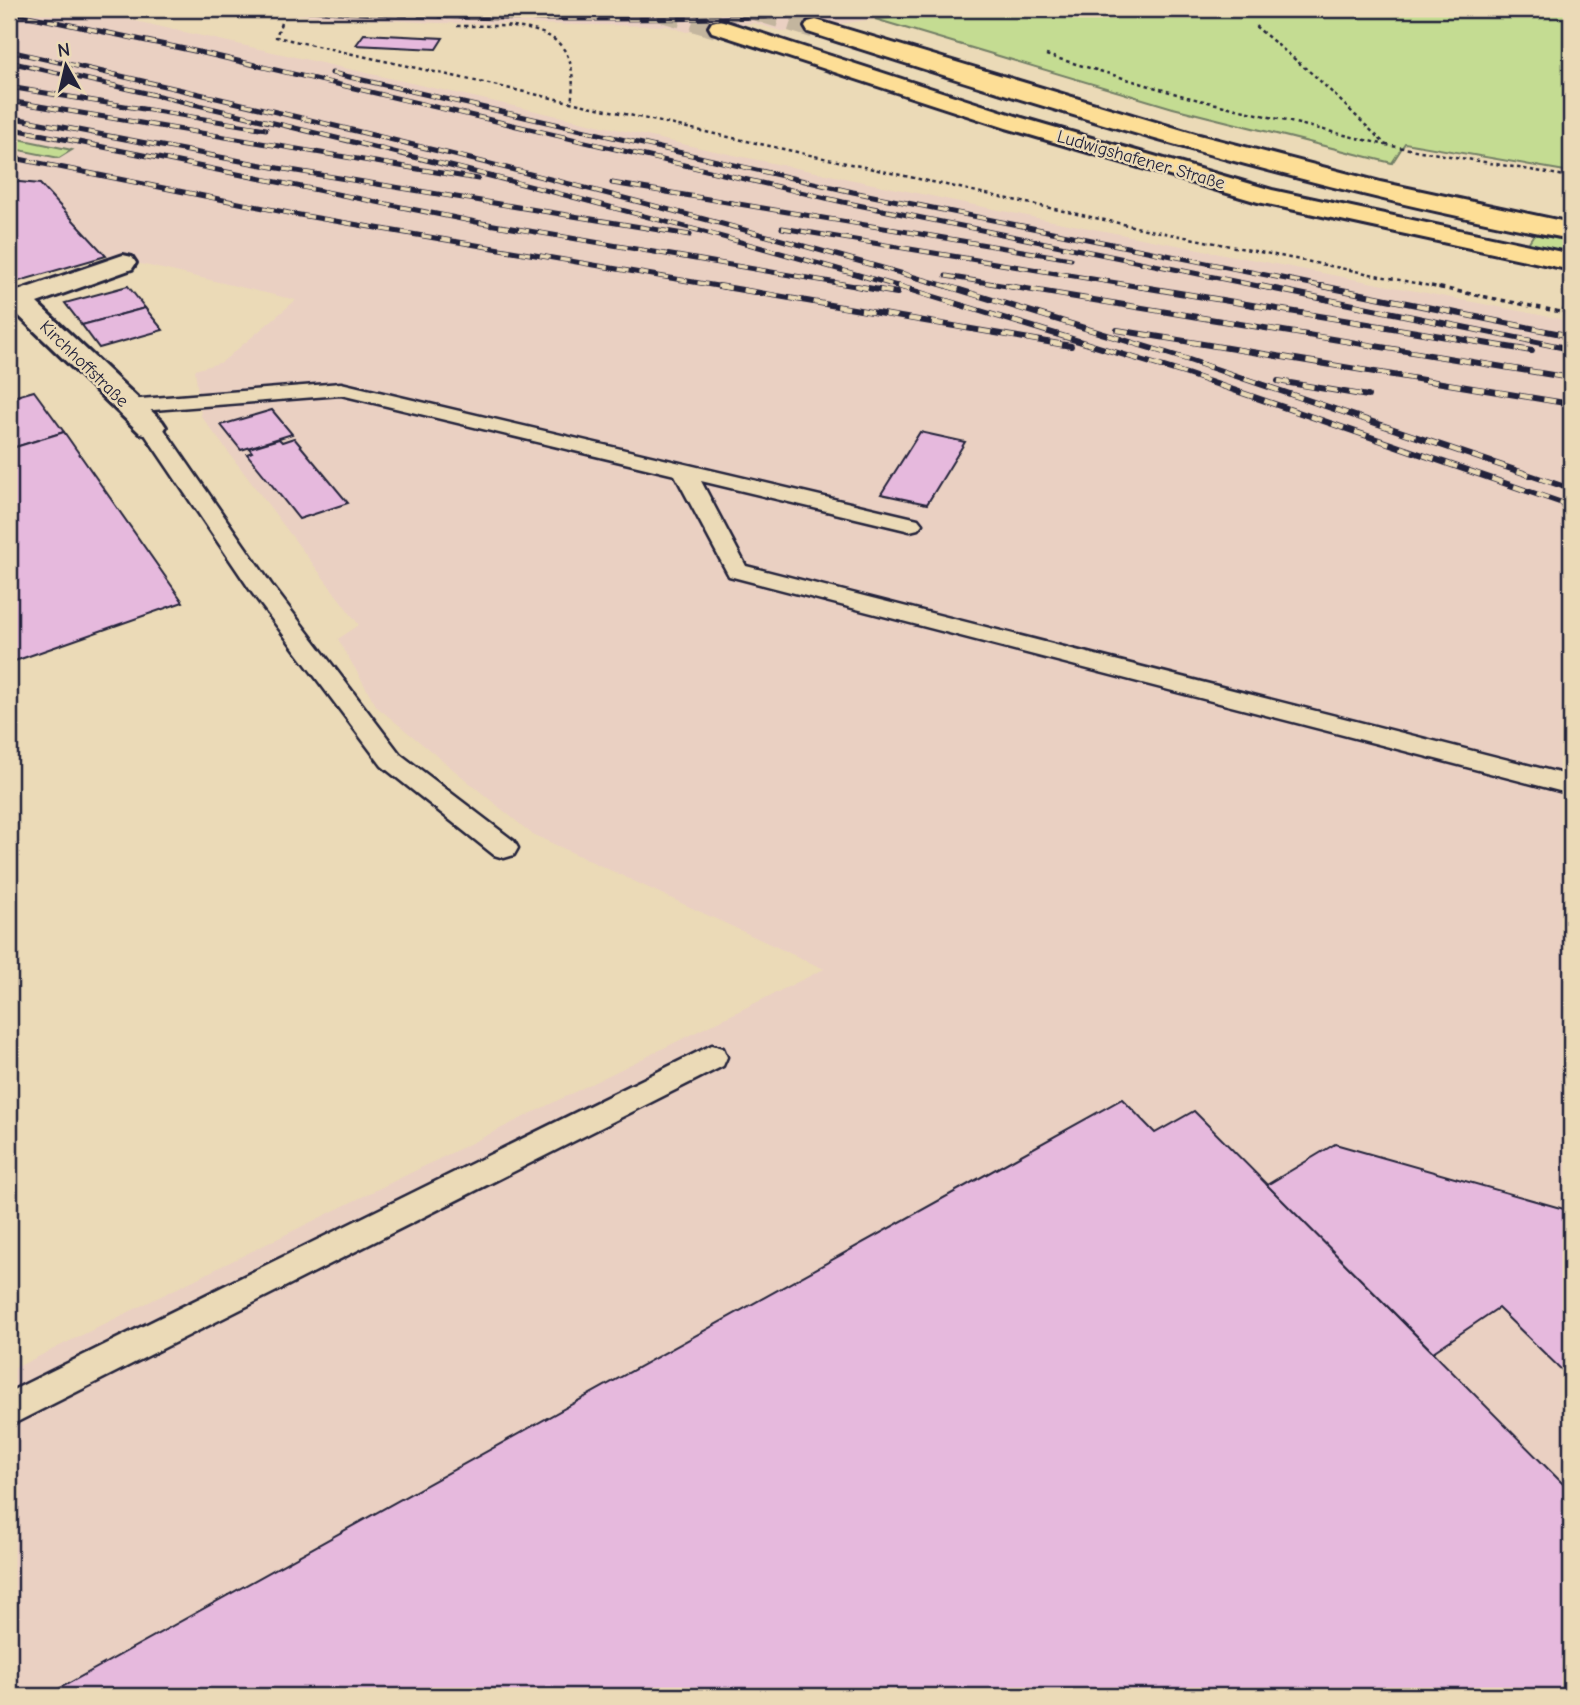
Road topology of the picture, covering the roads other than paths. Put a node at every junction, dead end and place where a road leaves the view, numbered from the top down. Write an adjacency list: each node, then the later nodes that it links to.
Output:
1 (720, 27): 4 (main road, Ludwigshafener Straße)
2 (816, 27): 3 (main road, Ludwigshafener Straße)
3 (1571, 231)
4 (1571, 262)
5 (122, 263): 6 (street)
6 (13, 301): 7 (street, Kirchhoffstraße)
7 (128, 406): 8 (street, Kirchhoffstraße); 9 (lane)
8 (151, 428): 12 (lane)
9 (684, 471): 10 (lane); 11 (lane)
10 (910, 524)
11 (1571, 785)
12 (504, 848)
13 (712, 1057): 14 (lane)
14 (9, 1410)

